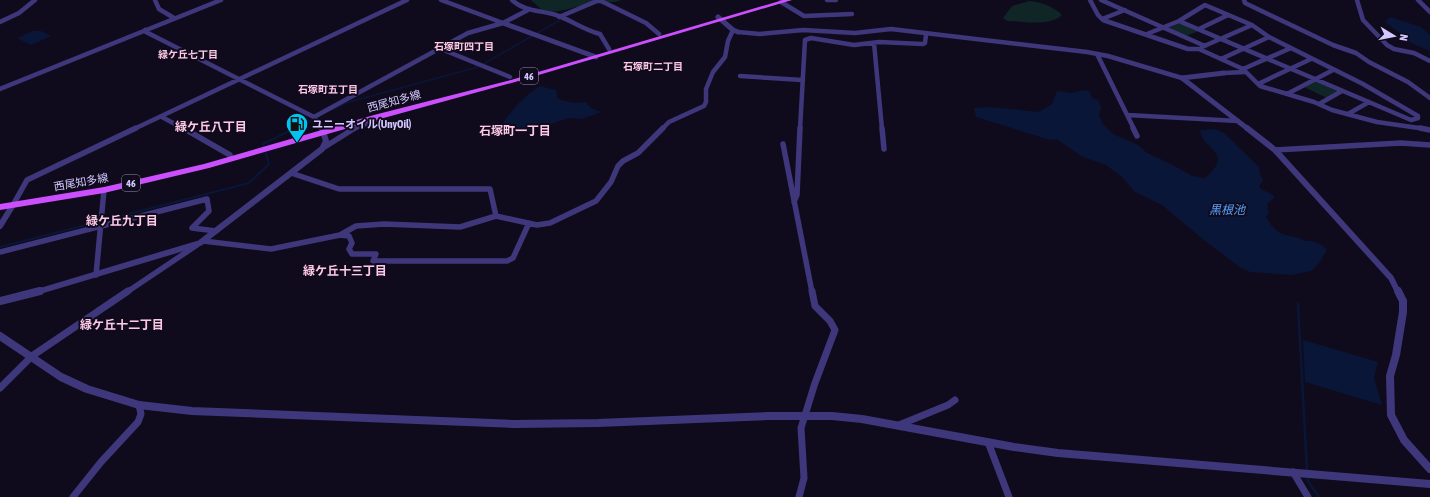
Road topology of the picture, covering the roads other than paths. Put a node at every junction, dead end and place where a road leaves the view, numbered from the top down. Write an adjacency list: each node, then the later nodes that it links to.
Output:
1 (35, 0): 26 (street)
2 (155, 0): 22 (street)
3 (221, 0): 22 (street)
4 (407, 0): 58 (street)
5 (441, 0): 27 (street)
6 (512, 0): 16 (street)
7 (789, 0): 15 (main road, 西尾知多線 / 46)
8 (827, 0): 9 (street)
9 (836, 0)
10 (1090, 0): 24 (street)
11 (1101, 0): 17 (street)
12 (1244, 0): 65 (street)
13 (1357, 0): 50 (street)
14 (1418, 0): 18 (street)
15 (778, 1): 19 (street); 23 (main road, 西尾知多線 / 46)
16 (528, 10): 21 (street); 27 (street)
17 (1125, 10): 24 (street); 29 (street)
18 (1430, 12)
19 (852, 14)
20 (1228, 15): 25 (street); 28 (street); 30 (street)
21 (559, 17): 33 (street); 43 (street)
22 (174, 18): 31 (street)
23 (720, 18): 32 (street); 33 (main road, 西尾知多線 / 46); 46 (main road, 西尾知多線 / 46)
24 (1102, 19): 35 (street)
25 (1179, 21): 29 (street); 30 (street)
26 (0, 22)
27 (504, 23): 42 (street); 46 (street)
28 (1252, 25): 36 (street); 37 (street)
29 (1164, 27): 35 (street); 39 (street)
30 (1200, 29): 37 (street)
31 (145, 30): 58 (street); 62 (street)
32 (736, 31): 34 (street); 93 (street)
33 (659, 34): 43 (main road, 西尾知多線 / 46)
34 (926, 34): 38 (street); 45 (street)
35 (1147, 34): 44 (street)
36 (1269, 37): 40 (street); 41 (street)
37 (1222, 39): 39 (street); 40 (street)
38 (874, 43): 60 (street); 83 (street)
39 (1205, 46): 44 (street)
40 (1244, 48): 47 (street); 48 (street)
41 (1291, 48): 48 (street); 49 (street)
42 (441, 49): 56 (street); 71 (street)
43 (609, 49): 46 (main road, 西尾知多線 / 46)
44 (1199, 49): 47 (street)
45 (1097, 54): 57 (street); 69 (street)
46 (594, 55): 56 (main road, 西尾知多線 / 46); 72 (main road, 西尾知多線 / 46)
47 (1221, 59): 52 (street)
48 (1267, 59): 51 (street); 52 (street)
49 (1310, 59): 51 (street); 53 (street)
50 (1430, 61)
51 (1291, 69): 59 (street); 61 (street)
52 (1242, 70): 54 (street); 54 (street); 61 (street)
53 (1333, 70): 59 (street); 73 (street)
54 (1224, 73): 57 (street)
55 (740, 76): 60 (street)
56 (510, 77): 76 (main road, 西尾知多線 / 46)
57 (1182, 78): 74 (street)
58 (239, 79): 70 (street); 71 (street)
59 (1316, 79): 63 (street); 64 (street)
60 (802, 80): 90 (street)
61 (1258, 84): 64 (street)
62 (0, 89)
63 (1342, 91): 66 (street); 67 (street)
64 (1287, 94): 67 (street)
65 (1430, 98)
66 (1369, 102): 68 (street); 73 (street)
67 (1319, 104): 68 (street)
68 (1348, 114): 75 (street)
69 (1128, 115): 74 (street); 78 (street)
70 (162, 117): 85 (street); 89 (street)
71 (314, 117): 76 (street)
72 (377, 117): 76 (main road, 西尾知多線 / 46); 82 (street)
73 (1411, 120): 75 (street)
74 (1238, 121): 84 (street)
75 (1409, 126): 77 (street)
76 (322, 130): 81 (main road, 西尾知多線 / 46); 82 (street)
77 (1430, 130)
78 (1137, 136)
79 (783, 144): 90 (street)
80 (1430, 145): 84 (street)
81 (264, 147): 85 (main road, 西尾知多線 / 46); 87 (main road, 西尾知多線 / 46)
82 (322, 149): 86 (street)
83 (884, 150)
84 (1275, 150): 110 (street)
85 (230, 154): 89 (main road, 西尾知多線 / 46)
86 (291, 173): 92 (street); 96 (street)
87 (104, 190): 89 (main road, 西尾知多線 / 46); 94 (street)
88 (0, 202): 89 (main road, 西尾知多線 / 46)
89 (14, 202): 91 (main road, 西尾知多線 / 46); 95 (street)
90 (794, 202): 107 (street)
91 (0, 207)
92 (496, 216): 93 (street); 97 (street)
93 (529, 223): 97 (street)
94 (100, 224): 96 (street); 99 (street); 100 (street)
95 (0, 226)
96 (216, 231): 98 (street)
97 (340, 235): 98 (street)
98 (201, 242): 100 (street); 103 (street)
99 (0, 252)
100 (96, 274): 101 (street)
101 (0, 301)
102 (0, 336): 103 (street)
103 (32, 356): 104 (street); 106 (street)
104 (0, 388)
105 (955, 400): 108 (street)
106 (139, 405): 107 (street); 113 (street)
107 (804, 415): 108 (street); 114 (street)
108 (899, 425): 109 (street)
109 (988, 442): 111 (street); 115 (street)
110 (1430, 469)
111 (1297, 473): 112 (street); 116 (street)
112 (1430, 484)
113 (74, 497)
114 (799, 497)
115 (1009, 497)
116 (1308, 497)

